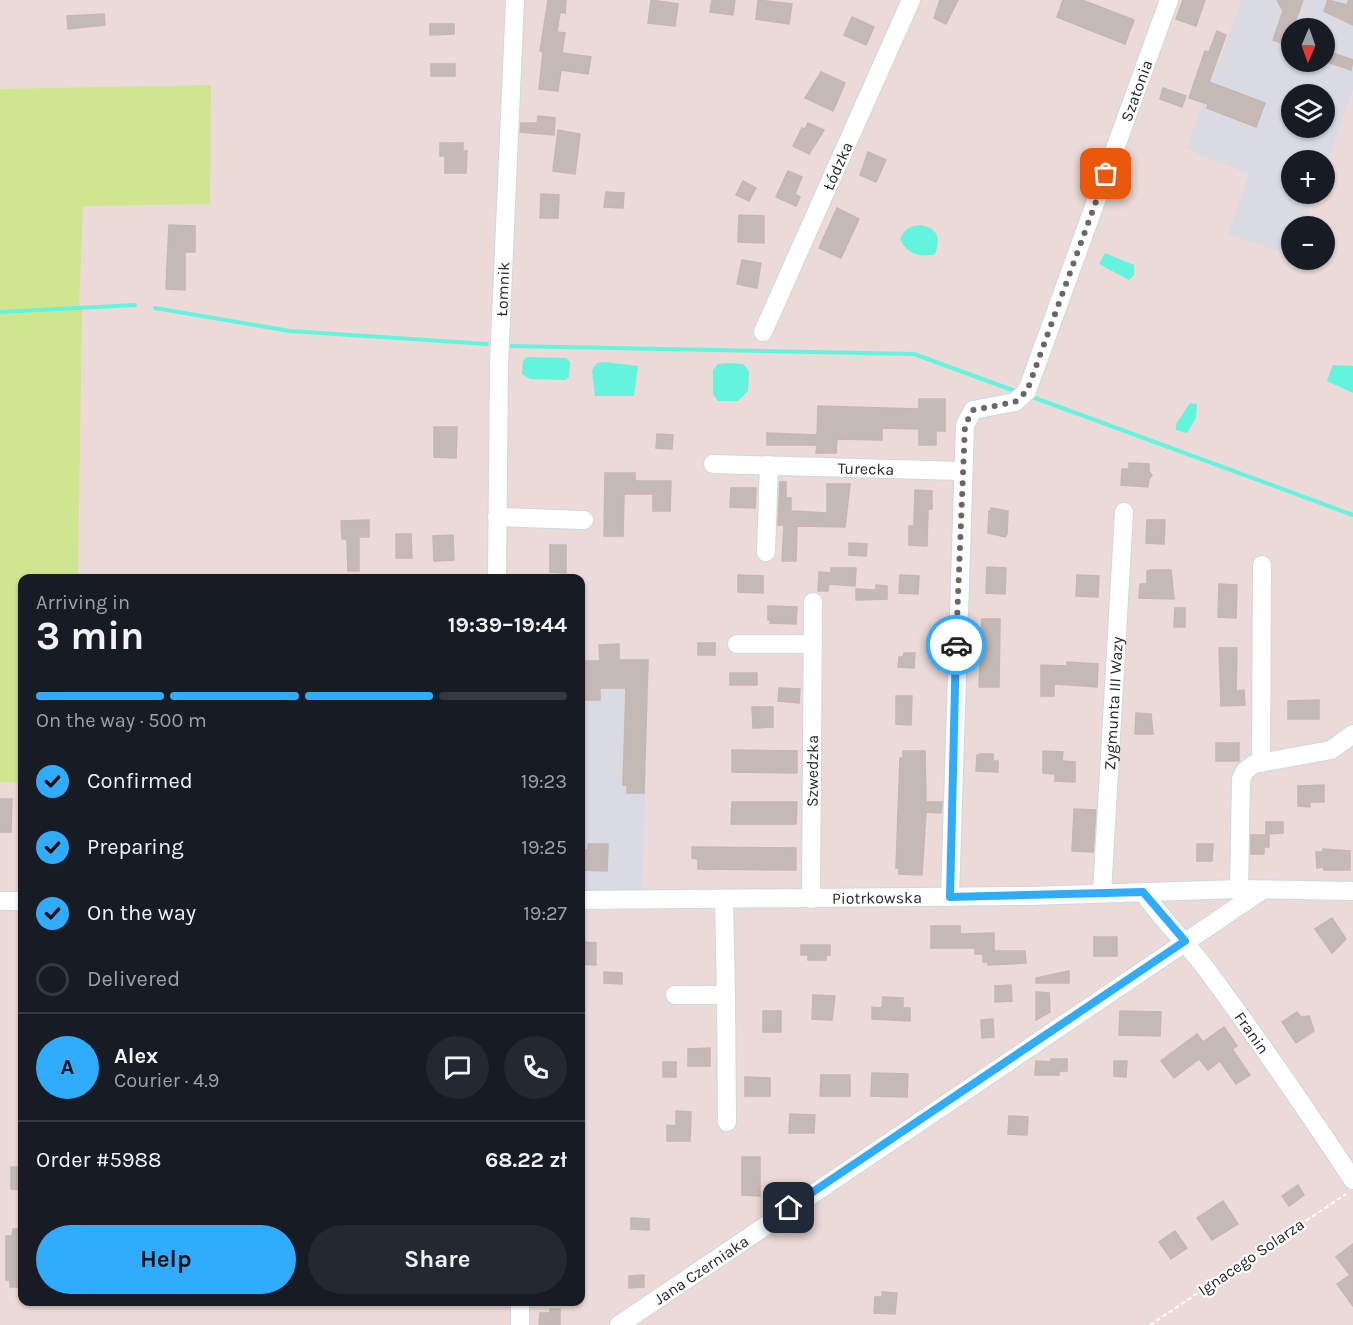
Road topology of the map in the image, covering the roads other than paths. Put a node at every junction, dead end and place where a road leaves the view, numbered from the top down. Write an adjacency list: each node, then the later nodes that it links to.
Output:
1 (514, 0): 9 (street, Łomnik)
2 (912, 0): 4 (street, Łódzka)
3 (1169, 0): 7 (street, Szatonia)
4 (764, 332)
5 (713, 464): 6 (street, Turecka)
6 (769, 465): 7 (street, Turecka); 11 (street)
7 (962, 471): 24 (street)
8 (1124, 512): 23 (street, Zygmunta III Wazy)
9 (497, 517): 10 (street); 13 (street, Łomnik)
10 (584, 520)
11 (766, 552)
12 (1262, 565): 18 (street)
13 (496, 574)
14 (813, 602): 16 (street, Szwedzka)
15 (737, 644): 16 (street)
16 (812, 644): 26 (street, Szwedzka)
17 (1353, 734): 18 (street)
18 (1261, 763): 19 (street)
19 (1239, 889): 20 (street, Piotrkowska); 22 (street, Piotrkowska)
20 (1261, 891): 21 (street, Piotrkowska); 30 (street, Jana Czerniaka)
21 (1353, 891)
22 (1143, 892): 23 (street, Piotrkowska); 30 (street, Franin)
23 (1102, 893): 24 (street, Piotrkowska)
24 (950, 897): 26 (street, Piotrkowska)
25 (724, 899): 26 (street, Piotrkowska); 27 (street, Piotrkowska); 32 (street)
26 (811, 899)
27 (585, 900)
28 (0, 901): 29 (street)
29 (18, 901)
30 (1185, 941): 34 (street, Franin); 37 (street, Jana Czerniaka)
31 (675, 995): 32 (street)
32 (726, 995): 33 (street)
33 (727, 1122)
34 (1353, 1180)
35 (520, 1306): 36 (street)
36 (520, 1325)
37 (619, 1325)

